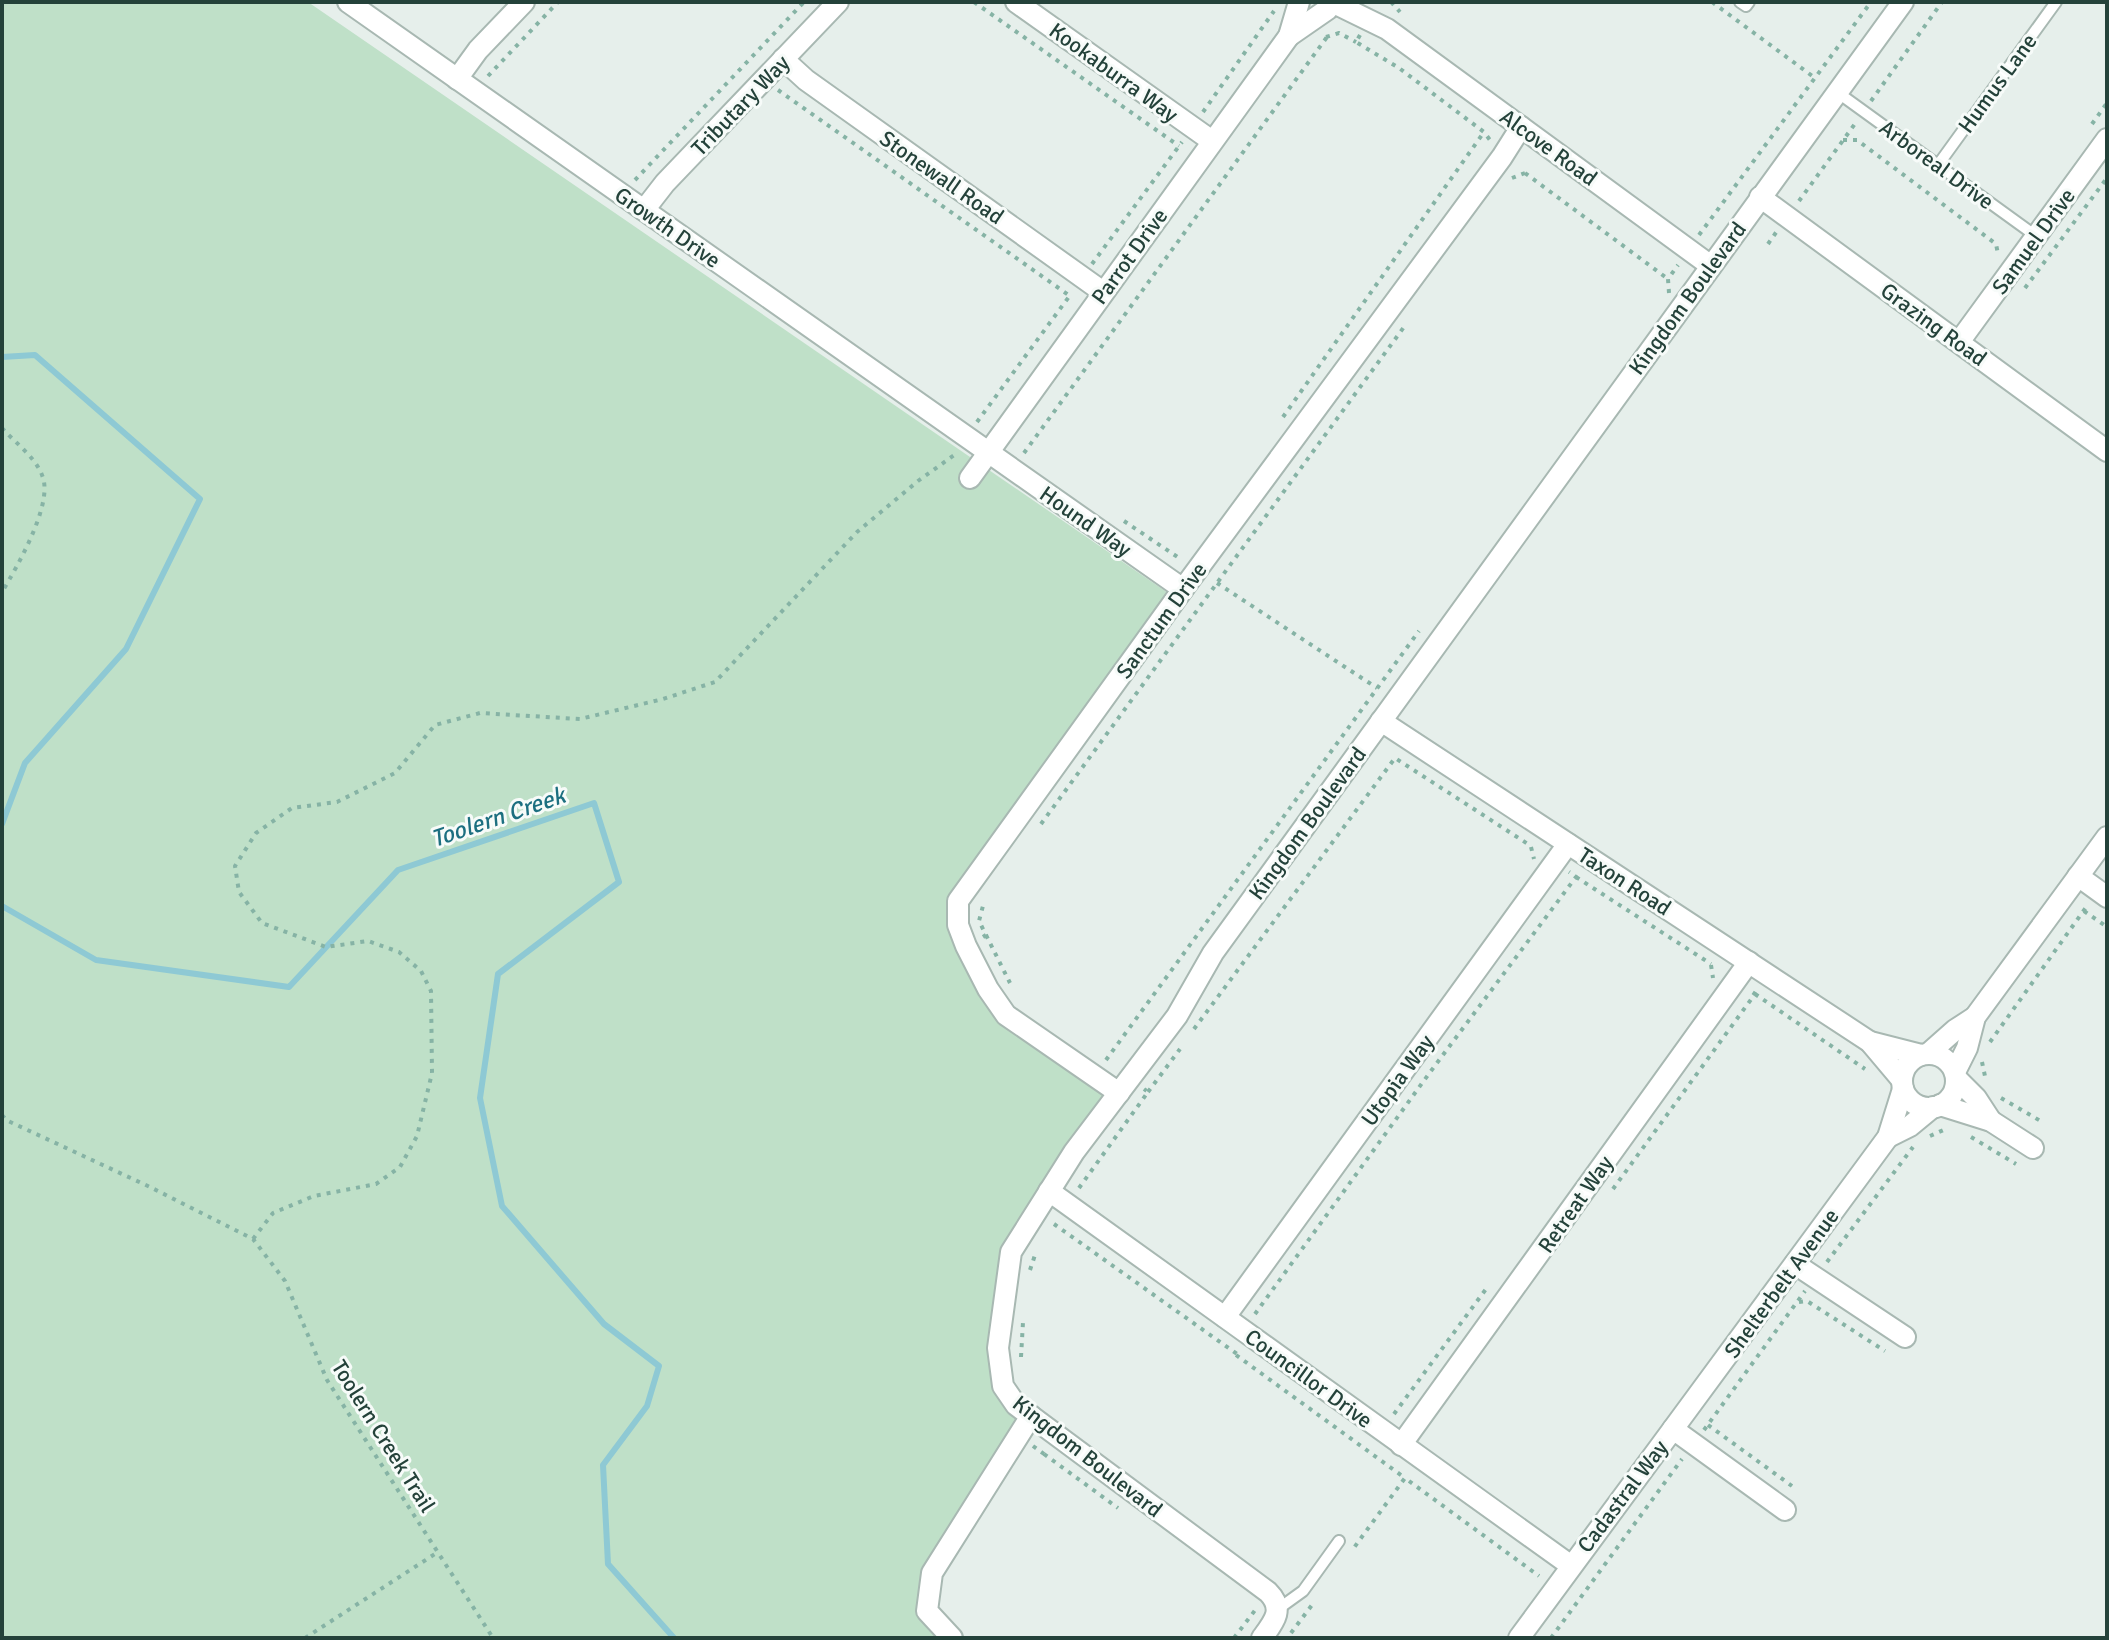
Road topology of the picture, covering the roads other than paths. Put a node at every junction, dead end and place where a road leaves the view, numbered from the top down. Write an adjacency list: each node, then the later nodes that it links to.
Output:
1 (348, 2): 15 (street, Growth Drive)
2 (524, 2): 15 (street)
3 (838, 2): 14 (street, Tributary Way)
4 (1016, 2): 19 (street, Kookaburra Way)
5 (1299, 2): 13 (street, Parrot Drive)
6 (1369, 2): 12 (street, Alcove Road)
7 (1740, 2): 8 (lane)
8 (1749, 2)
9 (1903, 2): 16 (street, Kingdom Boulevard)
10 (2056, 2): 20 (lane, Humus Lane)
11 (1331, 5): 12 (street, Alcove Road); 13 (street, Parrot Drive)
12 (1387, 29): 17 (street, Alcove Road)
13 (1289, 36): 19 (street, Parrot Drive)
14 (783, 59): 22 (street, Tributary Way); 25 (street, Stonewall Road)
15 (457, 79): 22 (street, Growth Drive)
16 (1837, 92): 20 (lane, Arboreal Drive); 21 (street, Kingdom Boulevard)
17 (1521, 127): 24 (street, Alcove Road); 30 (street, Sanctum Drive)
18 (2107, 139): 23 (street, Samuel Drive)
19 (1212, 141): 25 (street, Parrot Drive)
20 (1938, 165): 23 (lane, Arboreal Drive)
21 (1760, 197): 24 (street, Kingdom Boulevard); 26 (street, Grazing Road)
22 (644, 210): 28 (street, Growth Drive)
23 (2028, 230): 26 (street, Samuel Drive)
24 (1711, 266): 31 (street, Kingdom Boulevard)
25 (1103, 292): 28 (street, Parrot Drive)
26 (1959, 342): 27 (street, Grazing Road)
27 (2107, 451)
28 (988, 452): 29 (street, Parrot Drive); 30 (street, Hound Way)
29 (970, 478)
30 (1183, 589): 42 (street, Sanctum Drive)
31 (1381, 721): 33 (street, Taxon Road); 42 (street, Kingdom Boulevard)
32 (2107, 837): 34 (street)
33 (1568, 844): 36 (street, Taxon Road); 49 (street, Utopia Way)
34 (2078, 876): 35 (street); 37 (street)
35 (2103, 894)
36 (1749, 962): 38 (street, Taxon Road); 53 (street, Retreat Way)
37 (1975, 1017): 39 (street); 40 (street)
38 (1870, 1042): 39 (street); 41 (street)
39 (1925, 1054): 40 (street); 41 (street)
40 (1955, 1075): 43 (street); 44 (street)
41 (1903, 1085): 43 (street); 45 (street, Shelterbelt Avenue)
42 (1124, 1086): 47 (street, Kingdom Boulevard)
43 (1937, 1106): 44 (street); 45 (street, Shelterbelt Avenue)
44 (1991, 1121): 46 (street)
45 (1888, 1137): 48 (street, Shelterbelt Avenue)
46 (2033, 1148)
47 (1049, 1191): 49 (street, Councillor Drive); 51 (street, Kingdom Boulevard)
48 (1795, 1264): 50 (street); 52 (street, Shelterbelt Avenue)
49 (1225, 1317): 53 (street, Councillor Drive)
50 (1905, 1337)
51 (1031, 1416): 57 (street, Kingdom Boulevard); 58 (street)
52 (1673, 1429): 54 (street, Cadastral Way); 56 (street, Cadastral Way)
53 (1401, 1445): 56 (street, Councillor Drive)
54 (1785, 1510)
55 (1339, 1541): 57 (lane)
56 (1570, 1565): 60 (street, Cadastral Way)
57 (1278, 1609): 59 (street)
58 (952, 1638)
59 (1262, 1638)
60 (1519, 1638)

